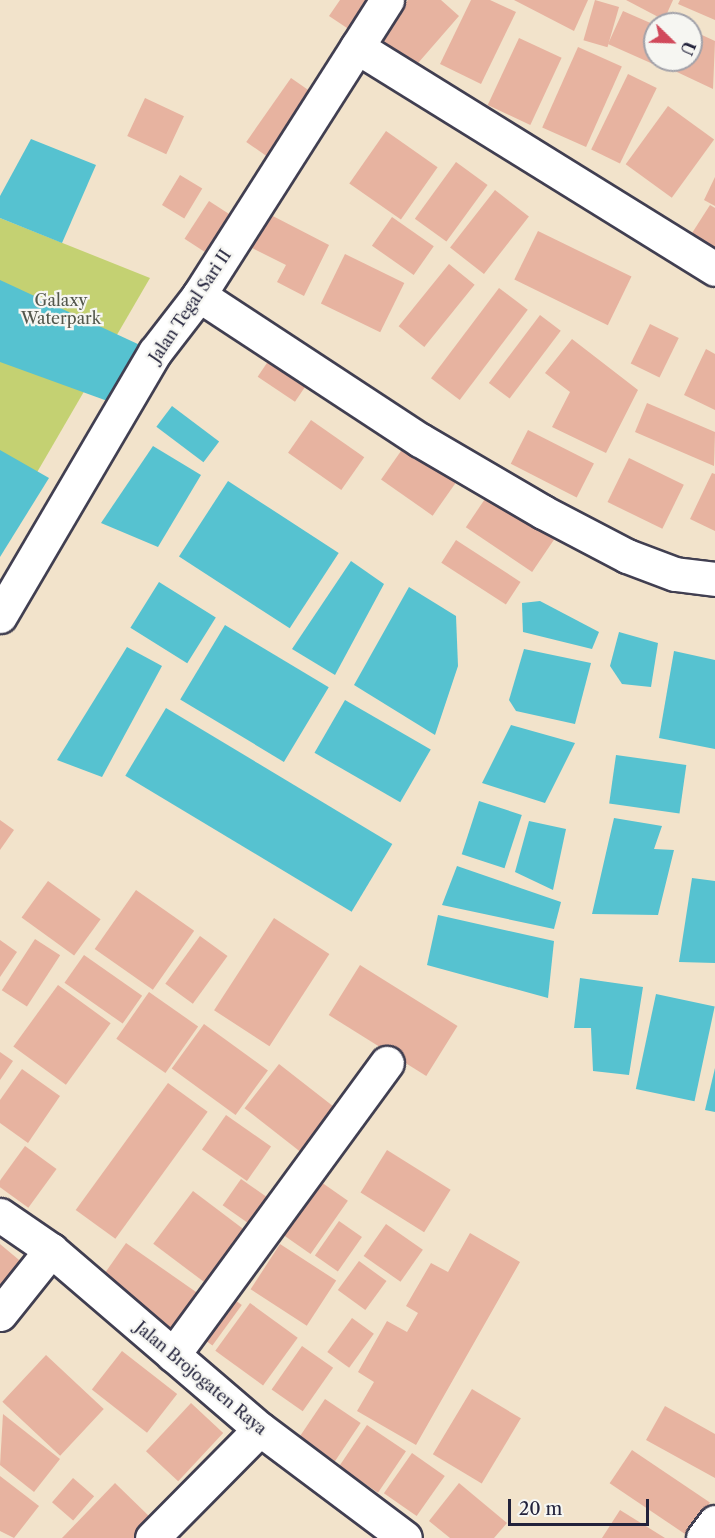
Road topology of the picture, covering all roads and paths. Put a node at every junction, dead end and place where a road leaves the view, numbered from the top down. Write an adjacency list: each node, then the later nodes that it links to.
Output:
1 (387, 0): 2 (street, Jalan Tegal Sari II)
2 (357, 47): 3 (street); 4 (street, Jalan Tegal Sari II)
3 (715, 269)
4 (199, 295): 5 (street); 6 (street, Jalan Tegal Sari II)
5 (715, 579)
6 (0, 616)
7 (387, 1063): 11 (street)
8 (0, 1215): 9 (street, Jalan Brojogaten Raya)
9 (51, 1250): 10 (street); 11 (street, Jalan Brojogaten Raya)
10 (0, 1314)
11 (173, 1355): 12 (street, Jalan Brojogaten Raya)
12 (260, 1429): 14 (street); 15 (street, Jalan Brojogaten Raya)
13 (715, 1522): 16 (street)
14 (152, 1538)
15 (405, 1538)
16 (704, 1538)

